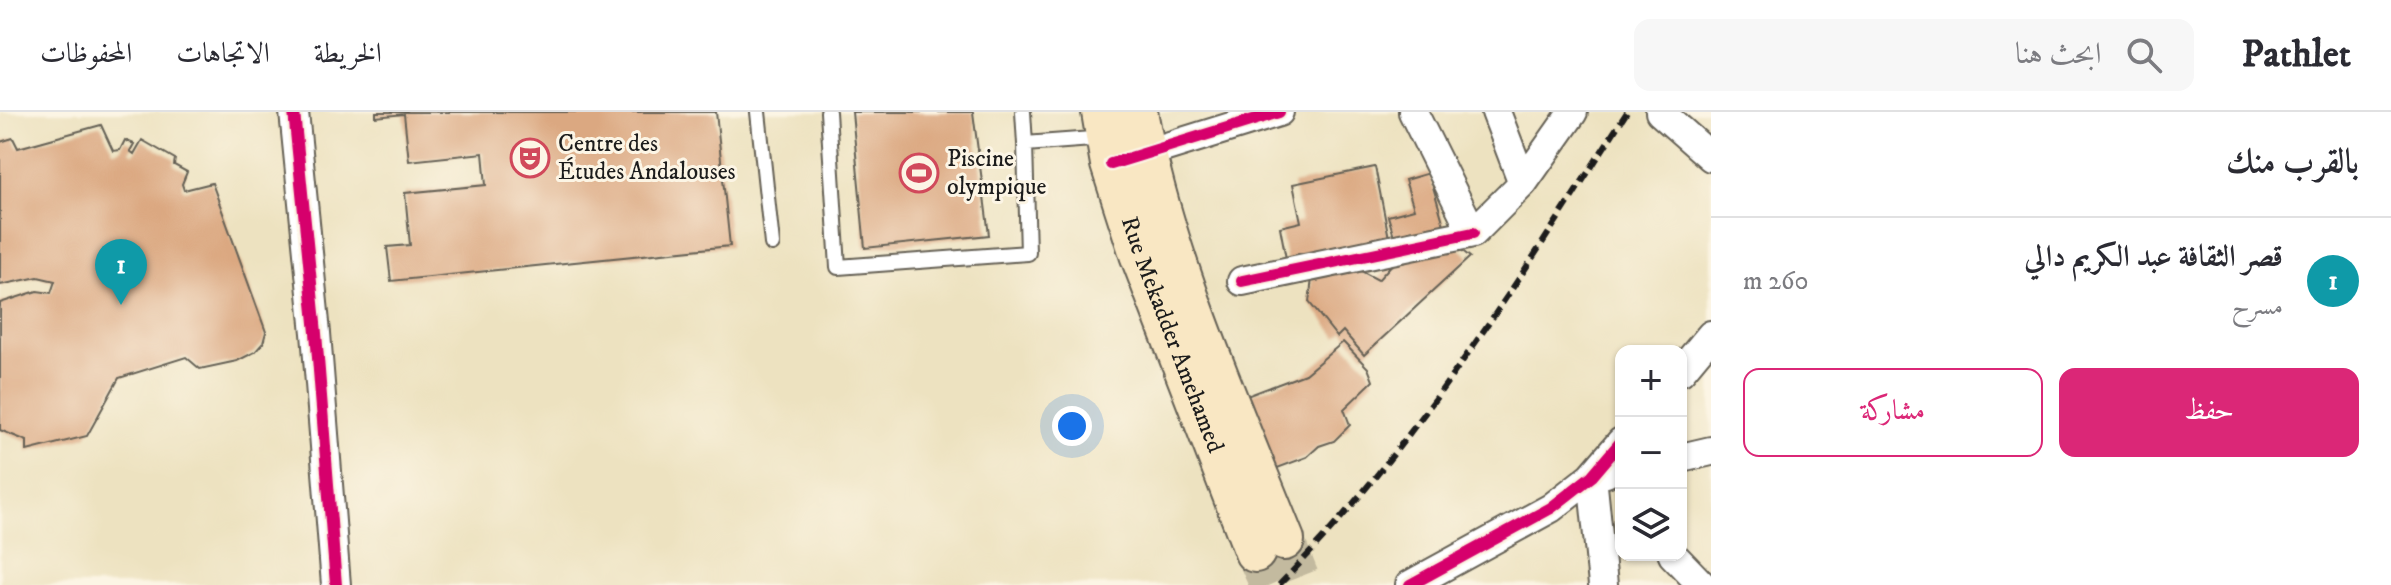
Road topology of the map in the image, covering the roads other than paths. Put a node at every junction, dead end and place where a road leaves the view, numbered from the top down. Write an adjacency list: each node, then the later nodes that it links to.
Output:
1 (294, 112): 28 (street)
2 (758, 112): 16 (lane)
3 (828, 112): 12 (lane)
4 (1023, 112): 12 (lane)
5 (1137, 112): 11 (main road, Rue Mekadder Amehamed)
6 (1279, 112): 11 (street)
7 (1413, 112): 15 (street)
8 (1496, 112): 14 (street)
9 (1573, 112): 14 (street)
10 (1660, 112): 13 (street)
11 (1116, 142): 12 (lane); 25 (main road, Rue Mekadder Amehamed)
12 (1025, 144)
13 (1711, 157)
14 (1523, 183): 15 (street)
15 (1473, 233): 17 (street)
16 (772, 244)
17 (1242, 281)
18 (1711, 335): 19 (street)
19 (1687, 364)
20 (1615, 449): 24 (street)
21 (1711, 451): 22 (street)
22 (1687, 457)
23 (1615, 471): 24 (street)
24 (1592, 476): 27 (street); 29 (street)
25 (1269, 546)
26 (1679, 561): 30 (street)
27 (1608, 565)
28 (336, 585)
29 (1410, 585)
30 (1702, 585)

